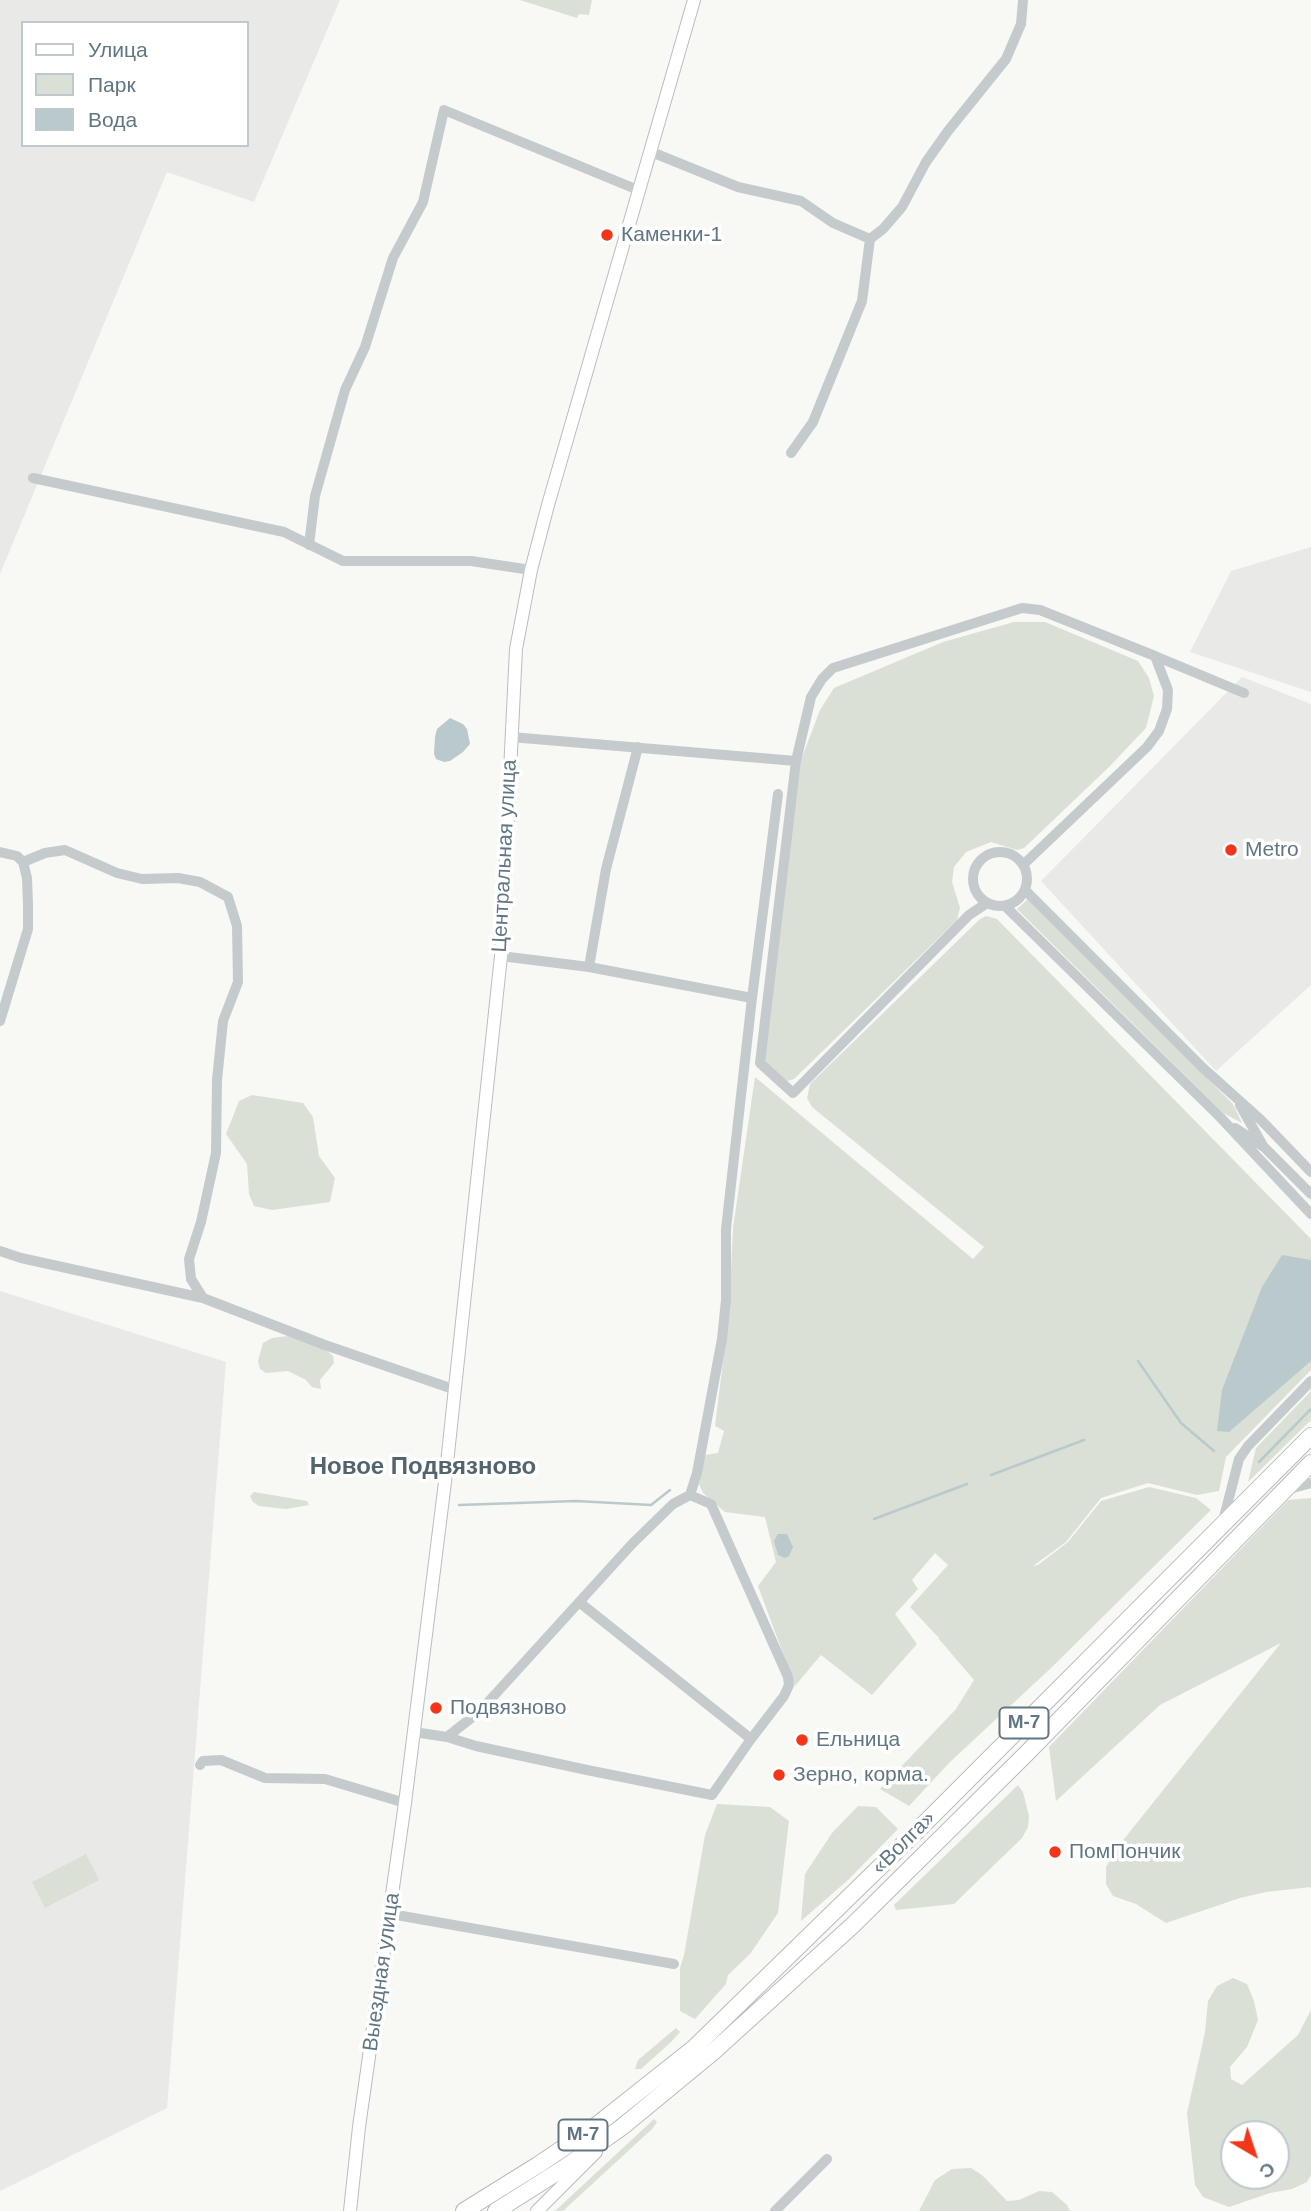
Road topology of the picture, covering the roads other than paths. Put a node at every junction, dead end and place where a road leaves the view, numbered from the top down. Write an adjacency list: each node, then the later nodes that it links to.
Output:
1 (694, 0): 3 (main road, Центральная улица)
2 (1023, 0): 5 (street)
3 (649, 151): 4 (main road, Центральная улица); 5 (street)
4 (638, 190): 8 (street); 9 (main road, Центральная улица)
5 (870, 239): 6 (street)
6 (791, 453)
7 (33, 478): 8 (street)
8 (309, 545): 9 (street)
9 (531, 570): 12 (main road, Центральная улица)
10 (1155, 656): 11 (street); 14 (street); 18 (street)
11 (1244, 693)
12 (511, 737): 13 (street); 22 (main road, Центральная улица)
13 (638, 747): 14 (street); 23 (street)
14 (796, 761): 20 (street)
15 (778, 794): 24 (street)
16 (0, 852): 17 (street)
17 (23, 862): 25 (street); 33 (street)
18 (1024, 864): 19 (street); 20 (street)
19 (1025, 890): 21 (street); 26 (street)
20 (987, 903): 21 (street)
21 (1005, 906): 27 (street)
22 (501, 956): 23 (street); 35 (main road, Центральная улица)
23 (589, 967): 24 (street)
24 (752, 998): 40 (street)
25 (0, 1021)
26 (1237, 1100): 28 (street); 29 (street)
27 (1220, 1117): 28 (street); 31 (street)
28 (1265, 1147): 30 (street)
29 (1311, 1172)
30 (1311, 1194)
31 (1311, 1214)
32 (0, 1251): 33 (street)
33 (203, 1298): 35 (street)
34 (1311, 1381): 41 (street)
35 (453, 1389): 43 (main road, Центральная улица)
36 (1311, 1436): 41 (highway, «Волга» / М-7)
37 (1311, 1462): 39 (highway, «Волга» / М-7)
38 (1311, 1483): 39 (street)
39 (1285, 1490): 50 (highway, «Волга» / М-7)
40 (690, 1495): 42 (street); 45 (street)
41 (1223, 1523): 53 (highway, «Волга» / М-7)
42 (579, 1602): 44 (street); 45 (street)
43 (414, 1732): 44 (street); 47 (main road, Выездная улица)
44 (447, 1737): 45 (street)
45 (751, 1739)
46 (200, 1765): 47 (street)
47 (405, 1803): 48 (main road, Выездная улица)
48 (391, 1914): 49 (street); 52 (main road, Выездная улица)
49 (674, 1964)
50 (622, 2127): 54 (highway, «Волга» / М-7); 55 (main road)
51 (827, 2159): 56 (street)
52 (350, 2211)
53 (464, 2211)
54 (496, 2211)
55 (537, 2211)
56 (775, 2211)

